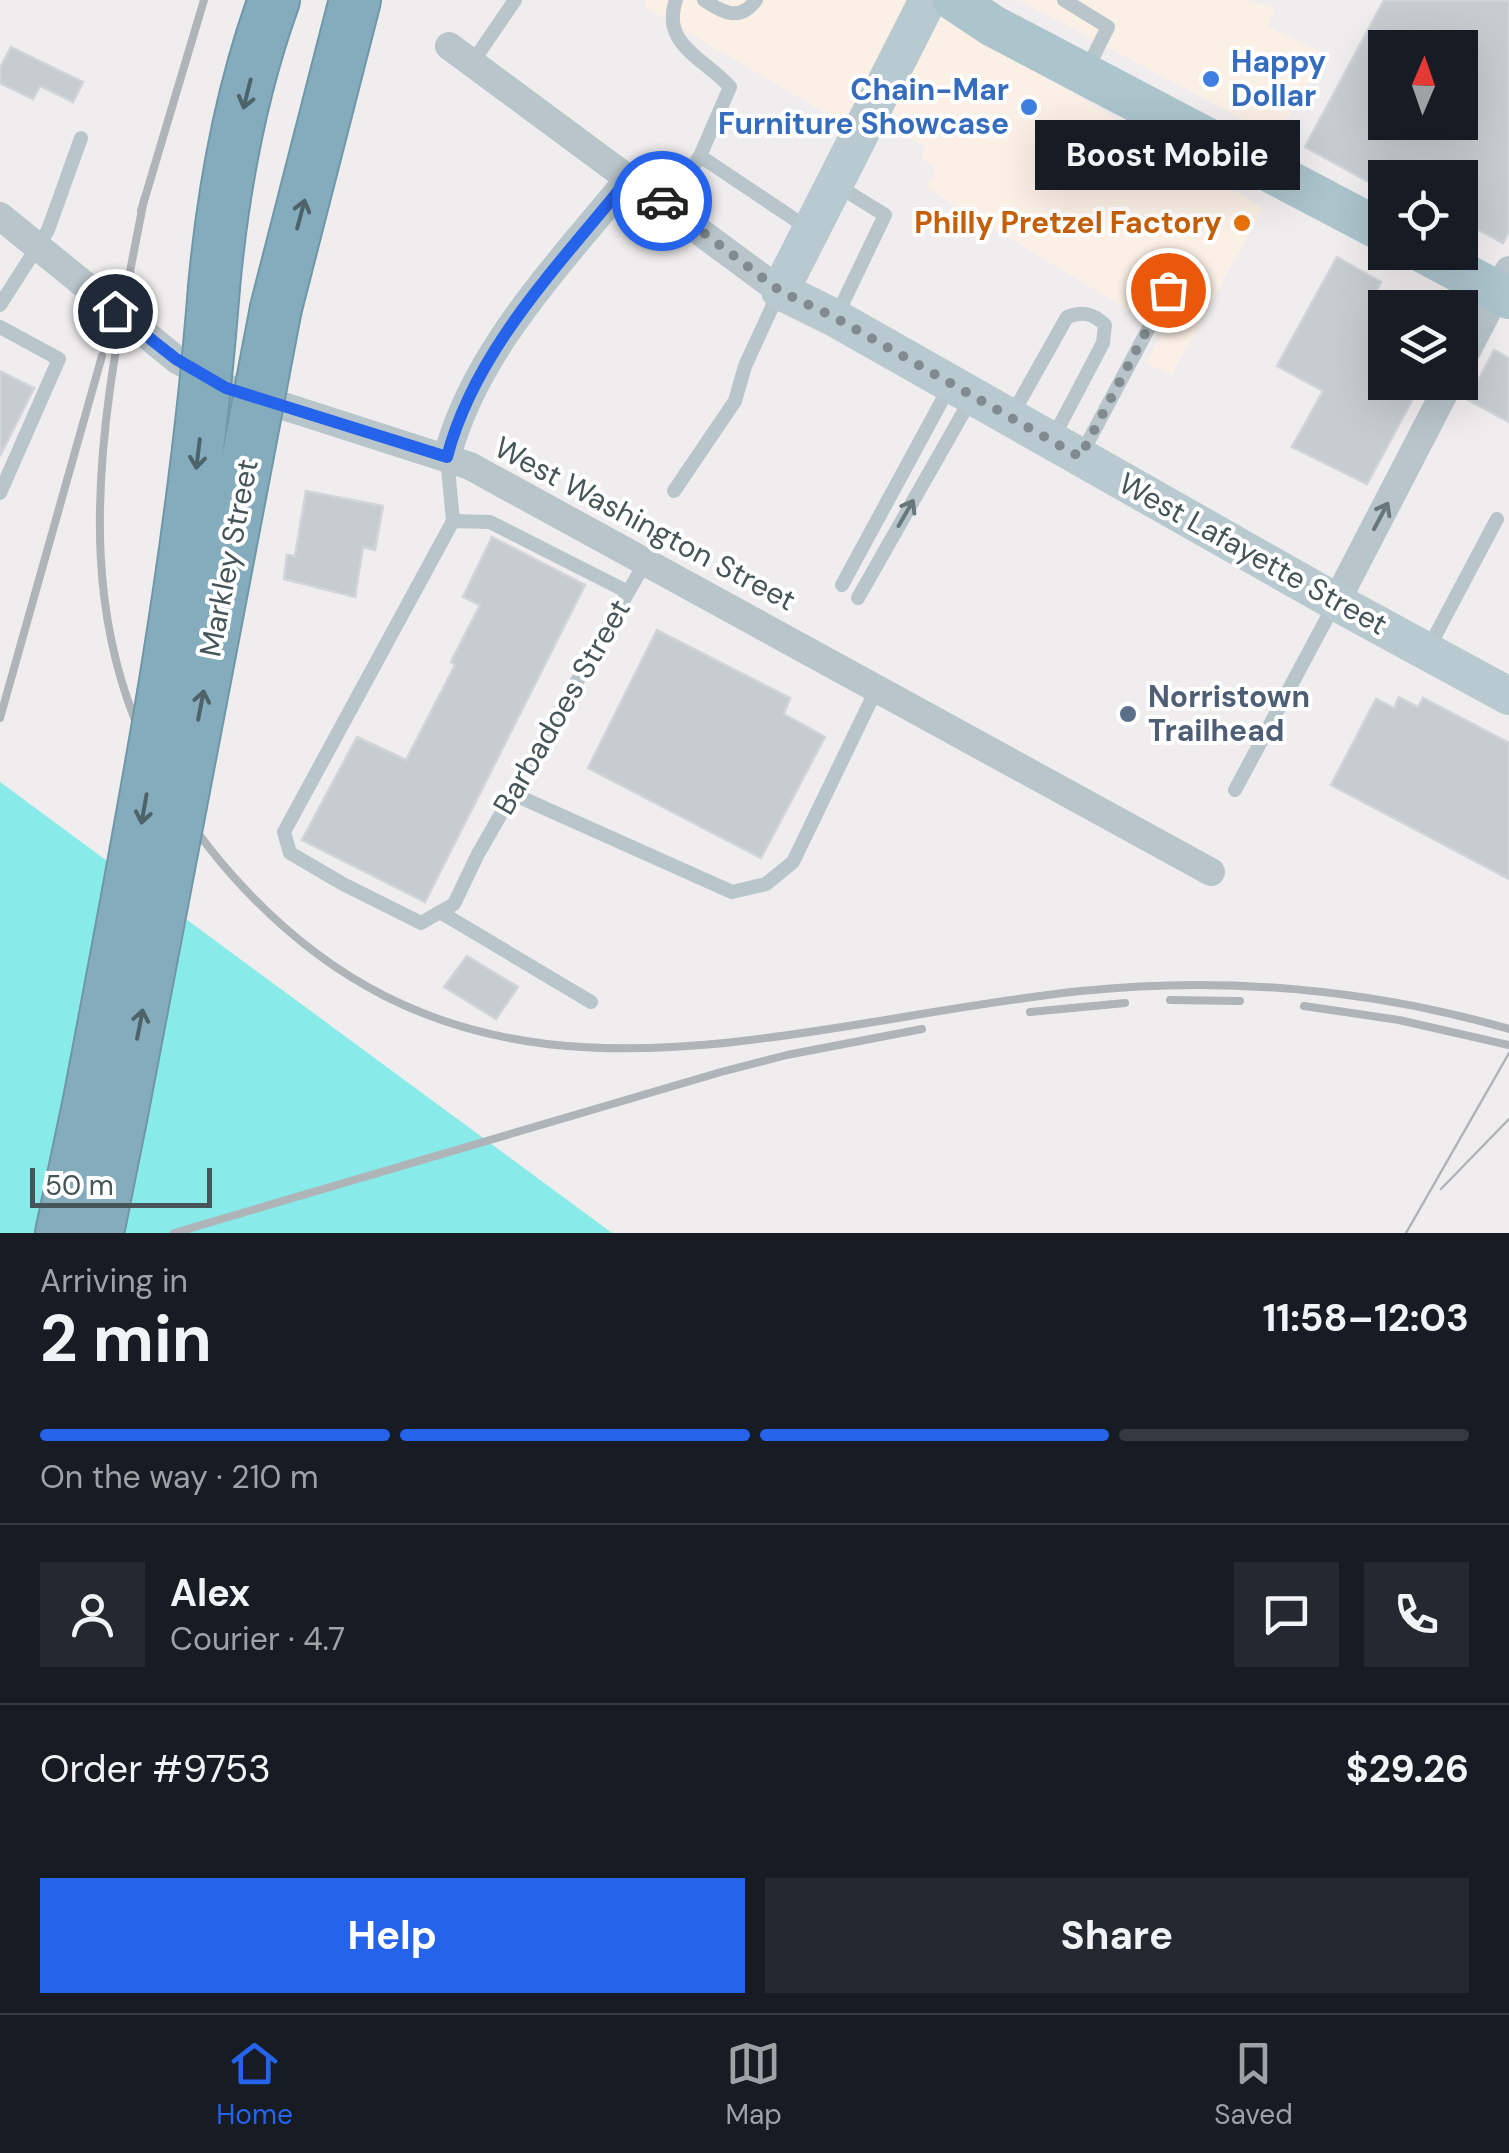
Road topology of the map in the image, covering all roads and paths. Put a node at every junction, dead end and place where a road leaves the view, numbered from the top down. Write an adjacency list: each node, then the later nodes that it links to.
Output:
1 (274, 0): 53 (highway, Markley Street, one-way to 53, bridge)
2 (354, 0): 53 (highway, Markley Street, one-way to 2, bridge)
3 (515, 0): 12 (lane)
4 (676, 0): 15 (lane)
5 (704, 0): 6 (lane)
6 (756, 0)
7 (928, 0): 17 (street)
8 (954, 0): 10 (main road)
9 (1064, 0): 13 (lane)
10 (1000, 13): 13 (main road)
11 (449, 46): 12 (street, West Lafayette Street)
12 (472, 63): 16 (street, West Lafayette Street)
13 (1084, 74): 20 (main road)
14 (81, 138): 22 (lane)
15 (700, 156): 18 (lane); 21 (lane)
16 (630, 177): 18 (street, West Lafayette Street); 35 (street)
17 (835, 184): 21 (street); 28 (lane)
18 (667, 205): 26 (street, West Lafayette Street)
19 (0, 216): 22 (street, West Washington Street)
20 (1368, 223)
21 (812, 230): 26 (street)
22 (36, 247): 27 (lane); 35 (street, West Washington Street)
23 (1465, 270): 24 (main road)
24 (1505, 287): 30 (street)
25 (1168, 290): 34 (lane)
26 (780, 291): 28 (street, West Lafayette Street); 36 (lane)
27 (0, 304)
28 (836, 318): 31 (street, West Lafayette Street)
29 (0, 327): 37 (lane)
30 (1478, 333)
31 (962, 390): 33 (street, West Lafayette Street); 41 (lane); 43 (lane, one-way to 31)
32 (1441, 400): 44 (street, one-way to 32)
33 (1011, 418): 34 (street, West Lafayette Street); 34 (lane)
34 (1066, 449): 44 (street, West Lafayette Street)
35 (447, 457): 39 (lane); 40 (street, West Washington Street)
36 (674, 490)
37 (0, 493)
38 (1497, 519): 45 (lane)
39 (453, 521): 42 (lane); 51 (lane)
40 (646, 560): 42 (lane, Barbadoes Street); 46 (street, West Washington Street)
41 (842, 585)
42 (628, 592): 49 (lane, Barbadoes Street)
43 (858, 598)
44 (1336, 602): 45 (street, West Lafayette Street); 48 (lane)
45 (1427, 652): 47 (street, West Lafayette Street)
46 (877, 688): 49 (lane); 50 (street, West Washington Street)
47 (1509, 696)
48 (1236, 790)
49 (512, 794): 51 (lane, Barbadoes Street)
50 (1211, 872)
51 (440, 912): 52 (lane)
52 (592, 1002)
53 (105, 1110): 54 (highway); 55 (highway)
54 (61, 1233)
55 (98, 1233)

